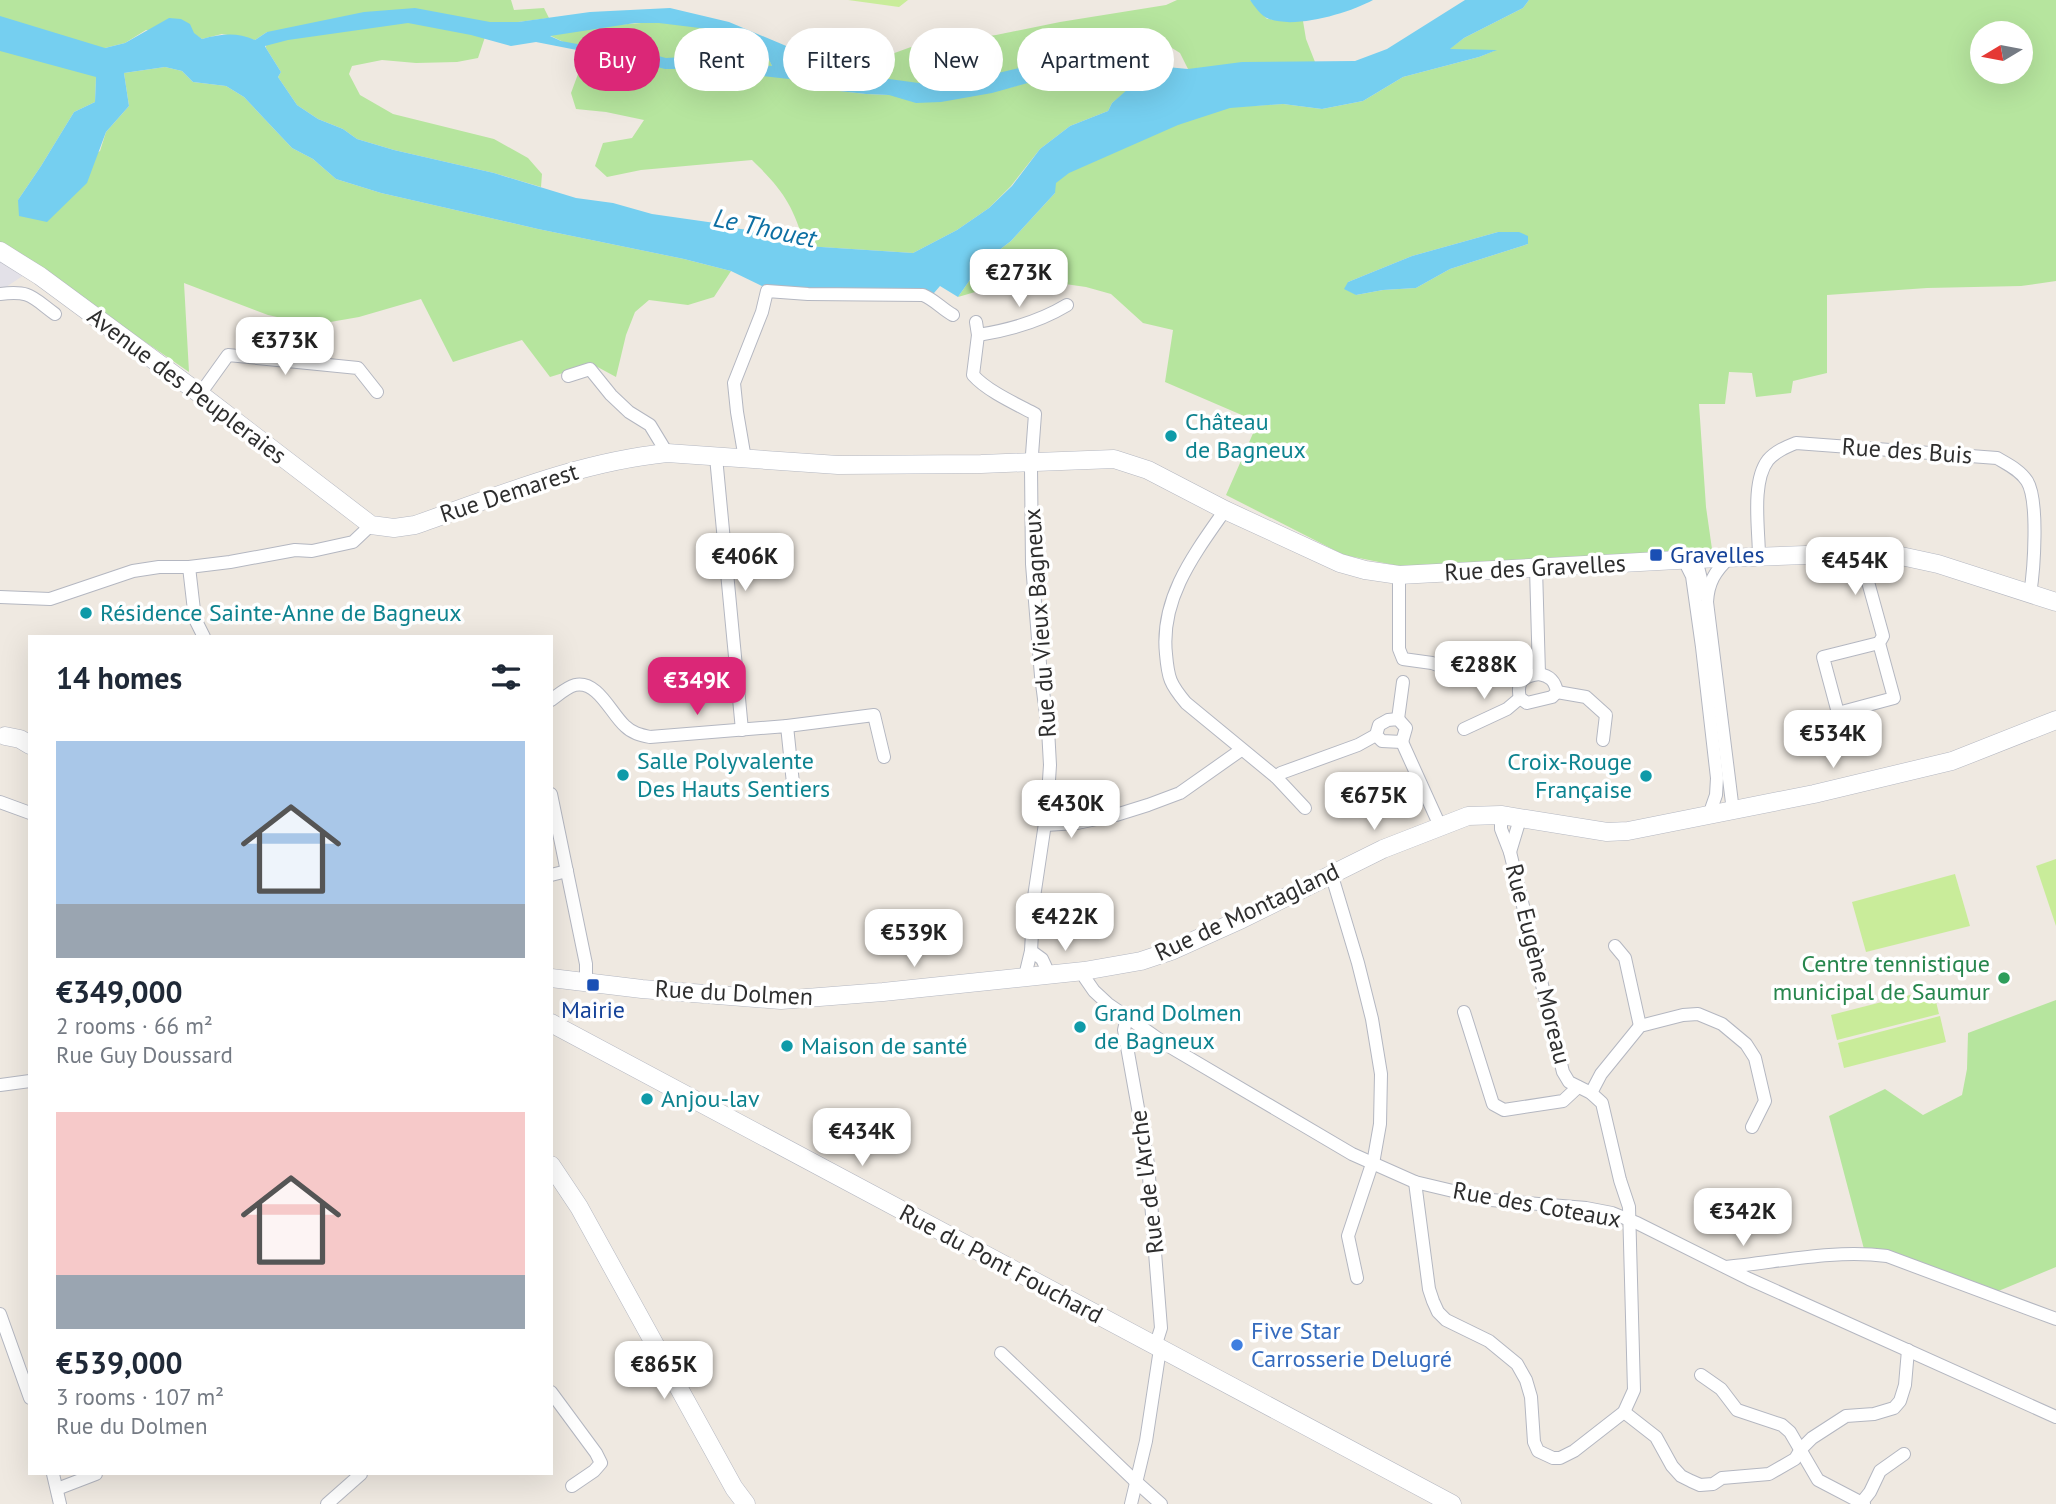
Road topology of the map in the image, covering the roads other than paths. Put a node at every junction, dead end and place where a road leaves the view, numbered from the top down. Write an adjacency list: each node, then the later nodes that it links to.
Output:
1 (0, 251): 10 (street, Avenue des Peupleraies)
2 (0, 294): 4 (street)
3 (1067, 305): 7 (street)
4 (55, 314)
5 (953, 314): 13 (street)
6 (975, 321): 7 (street)
7 (978, 335): 14 (street, Rue du Vieux Bagneux)
8 (568, 376): 11 (street)
9 (377, 392): 10 (street)
10 (200, 394): 16 (street, Avenue des Peupleraies)
11 (667, 453): 12 (street, Rue Demarest); 16 (street, Rue Demarest)
12 (716, 457): 13 (street, Rue Demarest); 40 (street)
13 (745, 459): 14 (street, Rue Demarest)
14 (1032, 463): 15 (street, Rue des Gravelles); 53 (street, Rue du Vieux Bagneux)
15 (1225, 510): 23 (street, Rue des Gravelles); 46 (street)
16 (371, 525): 21 (street)
17 (1860, 553): 18 (street, Rue des Gravelles); 24 (street, Rue des Gravelles); 29 (street)
18 (1759, 557): 19 (street, Rue des Gravelles); 24 (street, Rue des Buis)
19 (1729, 558): 20 (street, Rue des Gravelles); 26 (street)
20 (1690, 559): 22 (street, Rue des Gravelles); 26 (street); 55 (street)
21 (189, 566): 25 (street); 28 (street)
22 (1536, 568): 23 (street, Rue des Gravelles); 31 (street)
23 (1399, 575): 30 (street)
24 (2030, 594): 27 (street, Rue des Gravelles)
25 (0, 597)
26 (1707, 602): 55 (street)
27 (2056, 602)
28 (203, 635)
29 (1879, 643): 29 (street)
30 (1460, 673)
31 (1539, 674): 33 (street); 34 (street)
32 (1403, 682): 36 (street)
33 (1557, 692): 34 (street); 43 (street)
34 (1520, 698): 39 (street)
35 (553, 699): 40 (street)
36 (1398, 719): 42 (street); 44 (street)
37 (2056, 720): 55 (street, Rue de Montagland)
38 (787, 726): 40 (street); 47 (street); 49 (street)
39 (1464, 729)
40 (742, 730)
41 (2, 734): 45 (street)
42 (1376, 735): 44 (street); 48 (street)
43 (1603, 740)
44 (1402, 742): 60 (street)
45 (28, 744)
46 (1241, 750): 48 (street); 57 (street)
47 (884, 757)
48 (1276, 777): 52 (street)
49 (794, 793)
50 (0, 802): 54 (street)
51 (553, 804): 62 (street)
52 (1305, 808)
53 (1047, 810): 57 (street); 59 (street, Rue du Vieux Bagneux)
54 (28, 812)
55 (1722, 813): 58 (street, Rue de Montagland)
56 (1500, 815): 58 (street, Rue de Montagland); 60 (street, Rue de Montagland); 61 (street, Rue Eugène Moreau)
57 (1091, 819): 59 (street)
58 (1520, 819): 61 (street, Rue Eugène Moreau)
59 (1045, 825): 66 (street, Rue du Vieux Bagneux)
60 (1440, 826): 63 (street, Rue de Montagland)
61 (1510, 852): 78 (street, Rue Eugène Moreau)
62 (567, 871): 64 (street); 71 (street)
63 (1331, 873): 67 (street, Rue de Montagland); 81 (street)
64 (553, 874)
65 (1615, 946): 75 (street)
66 (1031, 951): 68 (street); 69 (street, Rue du Vieux Bagneux)
67 (1084, 971): 68 (street, Rue du Dolmen); 73 (street, Rue des Coteaux)
68 (1049, 974): 69 (street, Rue du Dolmen)
69 (1025, 976): 71 (street, Rue du Dolmen)
70 (553, 978): 71 (street, Rue du Dolmen)
71 (586, 982)
72 (1464, 1012): 78 (street)
73 (1126, 1017): 81 (street, Rue des Coteaux); 95 (street, Rue de l'Arche)
74 (553, 1024): 95 (street, Rue du Pont Fouchard)
75 (1640, 1026): 79 (street); 80 (street)
76 (28, 1081): 77 (street)
77 (0, 1085)
78 (1578, 1087): 79 (street, Rue Eugène Moreau)
79 (1591, 1093): 83 (street, Rue Eugène Moreau)
80 (1752, 1127)
81 (1372, 1164): 84 (street, Rue des Coteaux); 90 (street)
82 (553, 1168): 114 (street)
83 (1620, 1180): 85 (street, Rue Eugène Moreau); 86 (street, Rue Eugène Moreau)
84 (1415, 1182): 85 (street, Rue des Coteaux); 101 (street)
85 (1612, 1213): 86 (street, Rue des Coteaux)
86 (1629, 1219): 89 (street, Rue des Coteaux); 101 (street, Rue Eugène Moreau)
87 (1779, 1262): 88 (street); 91 (street); 92 (street); 94 (street)
88 (1764, 1263): 89 (street); 91 (street)
89 (1726, 1267): 91 (street, Rue des Coteaux)
90 (1357, 1278)
91 (1752, 1280): 92 (street, Rue des Coteaux)
92 (1772, 1289): 96 (street, Rue des Coteaux)
93 (0, 1314): 99 (street)
94 (2056, 1319)
95 (1157, 1348): 108 (street, Rue de l'Arche); 117 (street, Rue du Pont Fouchard)
96 (1908, 1350): 102 (street, Rue des Coteaux); 103 (street)
97 (1001, 1353): 108 (street)
98 (1700, 1375): 103 (street)
99 (28, 1392)
100 (553, 1395): 109 (street)
101 (1624, 1412): 103 (street)
102 (2056, 1417)
103 (1801, 1449): 111 (street)
104 (1904, 1454): 111 (street)
105 (53, 1475): 110 (street)
106 (93, 1475): 110 (street)
107 (360, 1475): 113 (street)
108 (1137, 1483): 115 (street, Rue de l'Arche); 116 (street)
109 (572, 1486)
110 (57, 1489): 112 (street)
111 (1863, 1503)
112 (60, 1504)
113 (327, 1504)
114 (746, 1504)
115 (1131, 1504)
116 (1161, 1504)
117 (1452, 1504)

